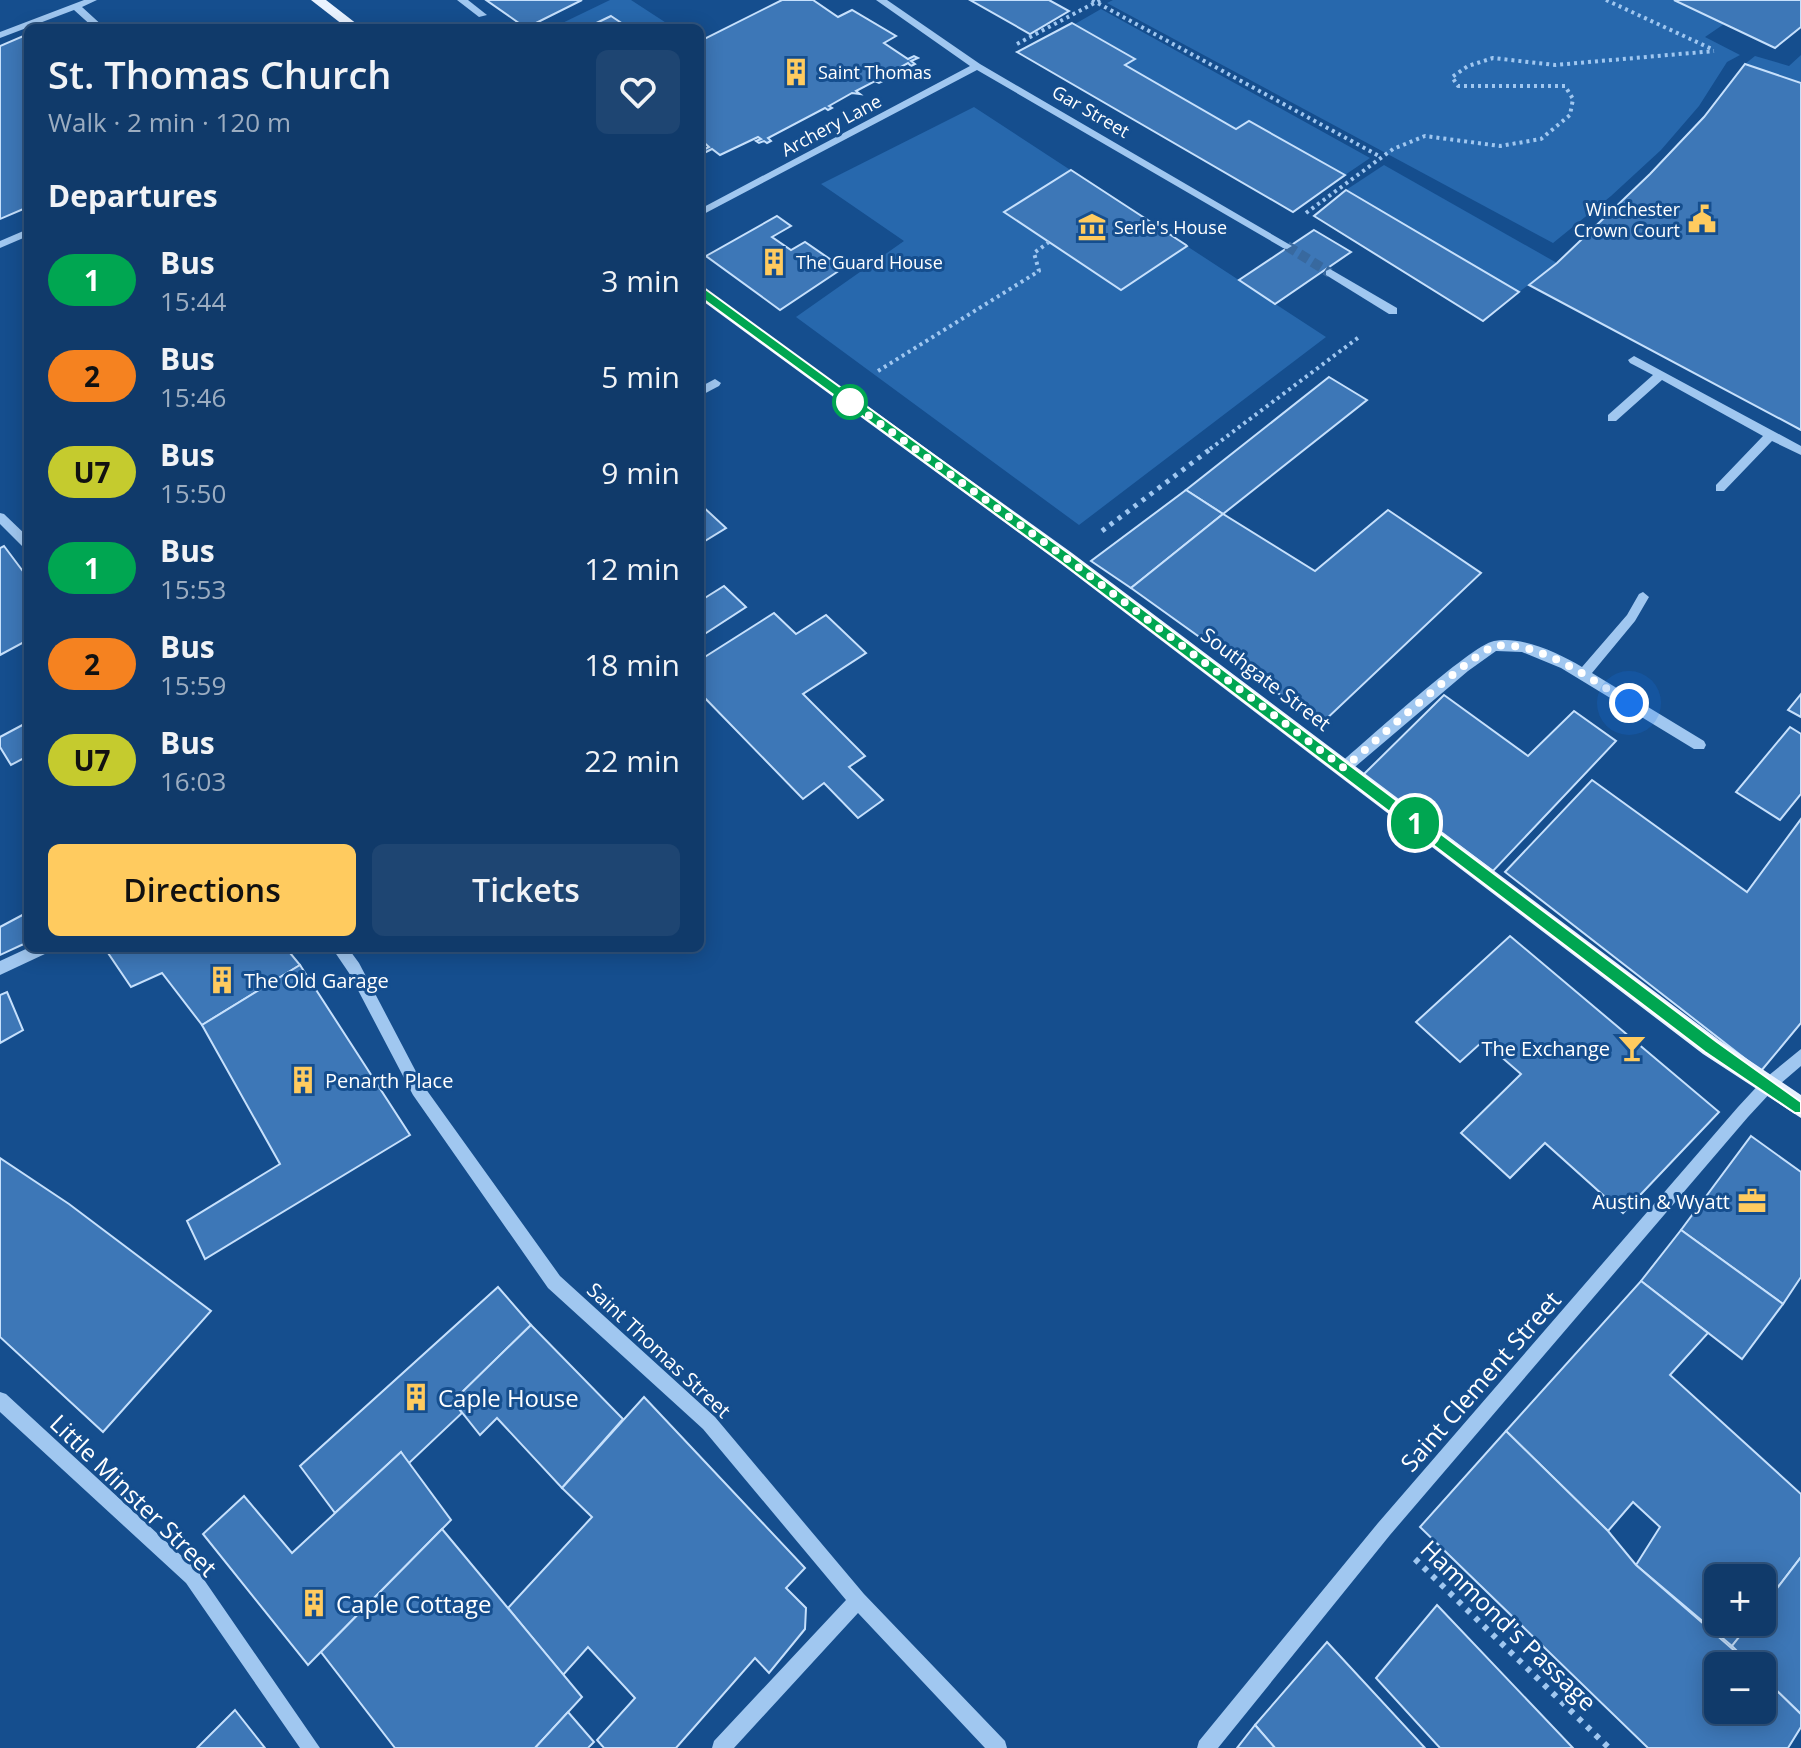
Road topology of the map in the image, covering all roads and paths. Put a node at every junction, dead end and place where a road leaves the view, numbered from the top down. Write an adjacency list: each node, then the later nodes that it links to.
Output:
1 (92, 0): 7 (street)
2 (318, 0): 11 (main road)
3 (462, 0): 8 (street)
4 (881, 0): 14 (street, Gar Street)
5 (1606, 0): 15 (path)
6 (1096, 1): 14 (path); 15 (path)
7 (75, 6): 9 (street); 10 (street)
8 (482, 15)
9 (28, 24)
10 (95, 24)
11 (350, 24)
12 (24, 26): 13 (street)
13 (0, 35)
14 (977, 66): 16 (street, Archery Lane); 18 (street, Gar Street)
15 (1381, 157): 18 (path)
16 (704, 211)
17 (24, 234): 20 (street)
18 (1273, 237): 21 (street, Gar Street)
19 (1049, 242): 29 (path)
20 (0, 245)
21 (1287, 246)
22 (1330, 273): 24 (street)
23 (704, 294): 29 (main road, Southgate Street)
24 (1393, 311): 36 (path)
25 (1634, 360): 26 (street)
26 (1661, 375): 30 (street); 31 (street)
27 (715, 383): 28 (street)
28 (704, 390)
29 (842, 396): 36 (main road, Southgate Street)
30 (1612, 418)
31 (1771, 435): 32 (street); 33 (street)
32 (1801, 451)
33 (1720, 488)
34 (0, 517): 35 (street)
35 (24, 541)
36 (1066, 558): 40 (main road, Southgate Street)
37 (1643, 597): 38 (street)
38 (1583, 675): 39 (street); 40 (street)
39 (1699, 745)
40 (1344, 768): 45 (main road, Southgate Street)
41 (34, 952): 43 (street)
42 (342, 952): 49 (street, Saint Thomas Street)
43 (0, 968)
44 (1801, 1056): 45 (street, Saint Clement Street)
45 (1768, 1085): 46 (main road, Southgate Street); 48 (street, Saint Clement Street)
46 (1801, 1108)
47 (0, 1400): 50 (street, Little Minster Street)
48 (1384, 1529): 53 (street, Saint Clement Street); 54 (path, Hammond's Passage)
49 (858, 1600): 51 (street); 52 (street, Saint Thomas Street)
50 (311, 1748)
51 (721, 1748)
52 (998, 1748)
53 (1206, 1748)
54 (1609, 1748)

